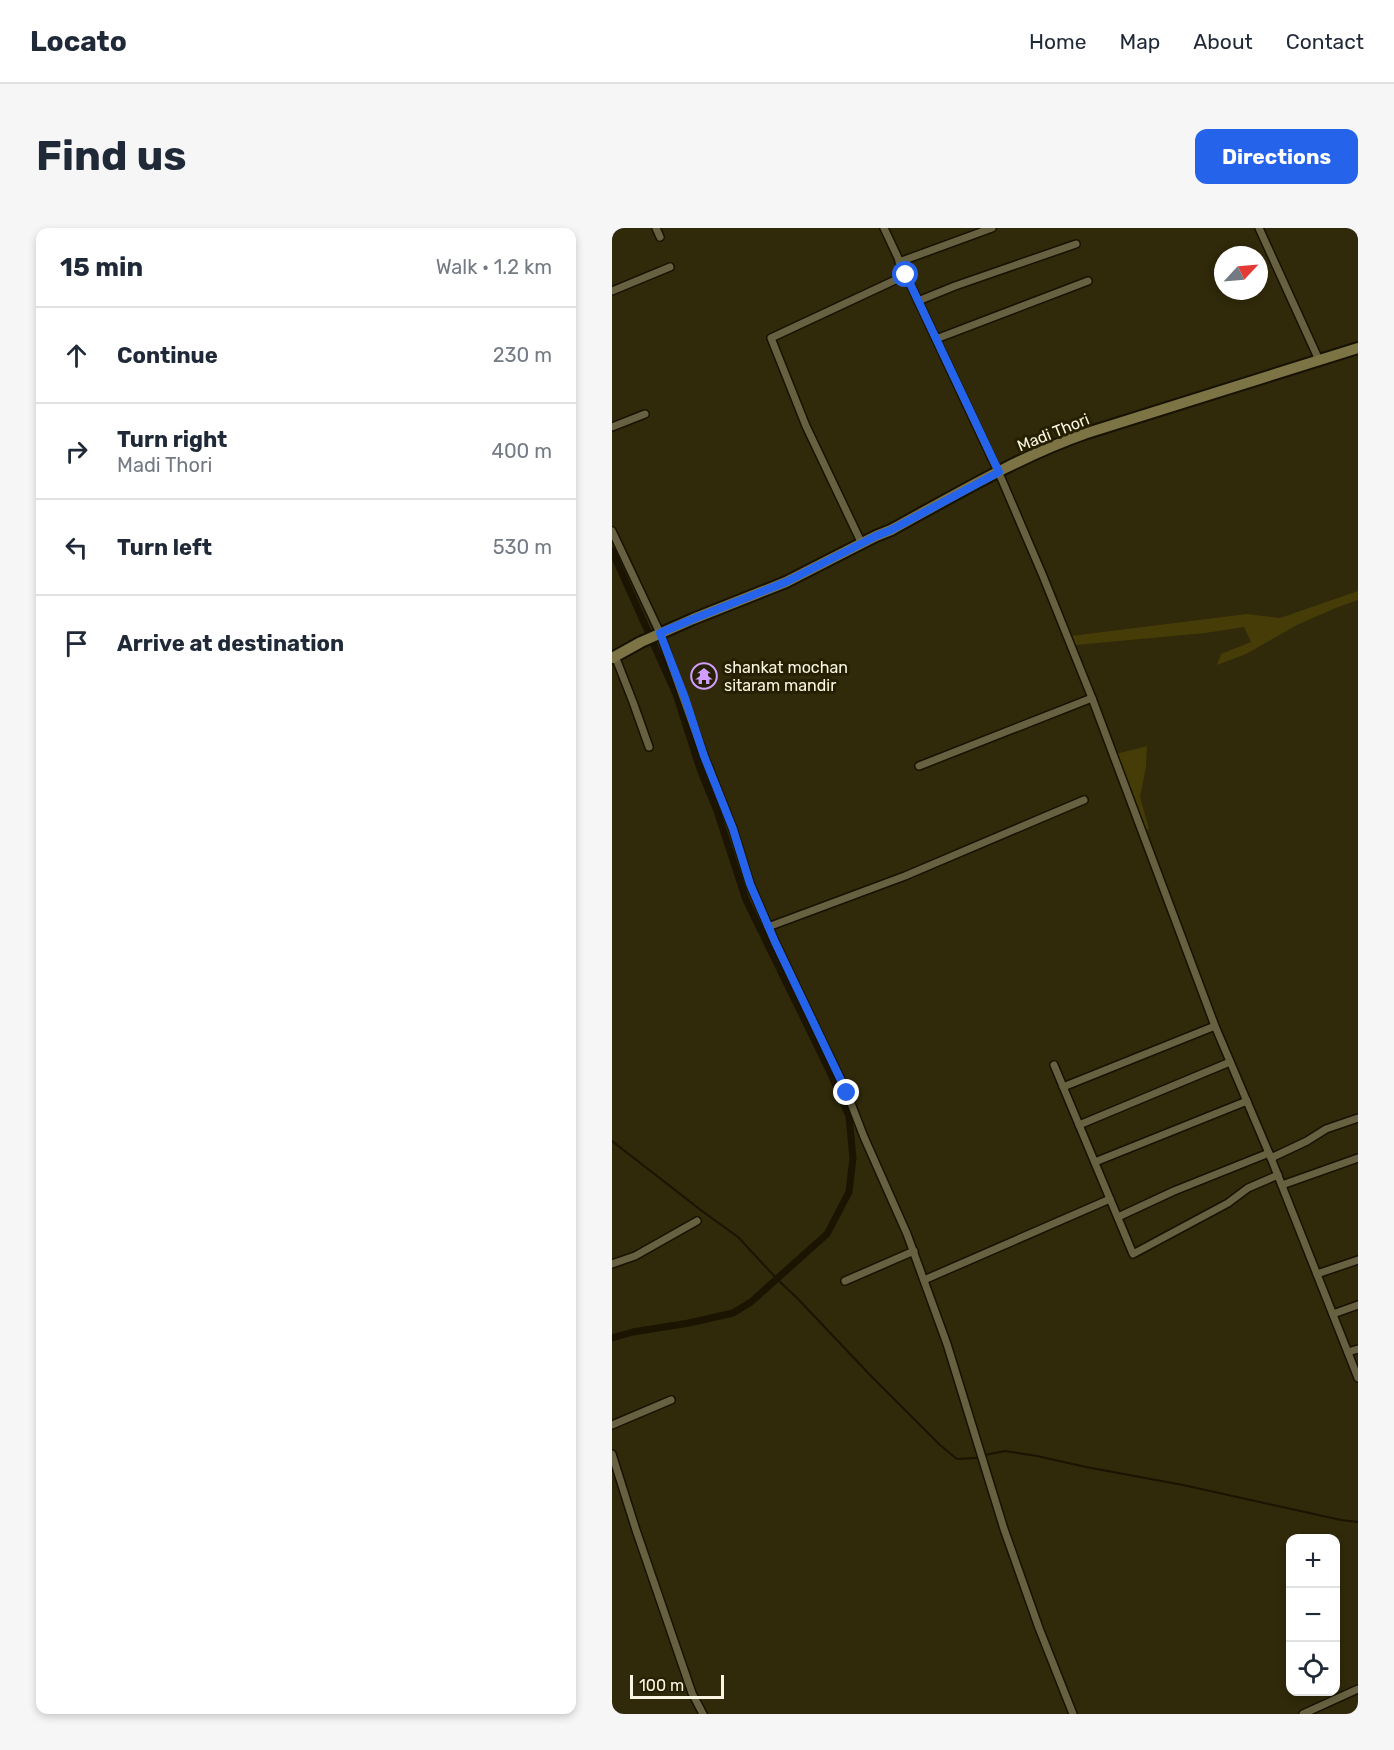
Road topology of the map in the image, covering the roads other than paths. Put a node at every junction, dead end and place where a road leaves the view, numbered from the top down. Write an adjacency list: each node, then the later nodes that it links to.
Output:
1 (656, 228): 5 (street)
2 (884, 228): 7 (street)
3 (992, 228): 7 (street)
4 (1259, 228): 15 (street)
5 (660, 237)
6 (1076, 244): 12 (street)
7 (899, 261): 9 (street)
8 (670, 267): 11 (street)
9 (906, 275): 12 (street); 20 (street)
10 (1088, 281): 13 (street)
11 (612, 291)
12 (918, 301): 13 (street)
13 (936, 339): 18 (street)
14 (1358, 348): 15 (main road, Madi Thori)
15 (1319, 360): 18 (main road, Madi Thori)
16 (645, 414): 17 (street)
17 (612, 427)
18 (999, 472): 20 (main road, Madi Thori); 23 (street)
19 (612, 531): 21 (street)
20 (862, 544): 21 (main road, Madi Thori)
21 (658, 634): 22 (main road, Madi Thori); 27 (street)
22 (614, 657): 24 (street)
23 (1092, 698): 25 (street); 28 (street)
24 (649, 747)
25 (919, 766)
26 (1084, 800): 27 (street)
27 (768, 927): 43 (street)
28 (1215, 1026): 29 (street); 31 (street)
29 (1230, 1062): 32 (street); 34 (street)
30 (1054, 1065): 31 (street)
31 (1063, 1087): 34 (street)
32 (1247, 1101): 35 (street); 37 (street)
33 (1358, 1118): 35 (street)
34 (1079, 1125): 37 (street)
35 (1270, 1155): 38 (street); 41 (street)
36 (1358, 1158): 39 (street)
37 (1095, 1162): 40 (street)
38 (1278, 1175): 39 (street); 41 (street)
39 (1282, 1185): 46 (street)
40 (1110, 1199): 41 (street); 47 (street)
41 (1118, 1217)
42 (697, 1221): 45 (street)
43 (914, 1251): 47 (street); 48 (street)
44 (1358, 1260): 46 (street)
45 (612, 1264)
46 (1317, 1274): 50 (street)
47 (924, 1280): 59 (street)
48 (845, 1281)
49 (1358, 1305): 50 (street)
50 (1333, 1314): 52 (street)
51 (1358, 1348): 52 (street)
52 (1348, 1352): 53 (street)
53 (1358, 1378)
54 (671, 1400): 55 (street)
55 (612, 1425)
56 (612, 1454): 58 (street)
57 (1358, 1689): 60 (street)
58 (703, 1714)
59 (1073, 1714)
60 (1303, 1714)

